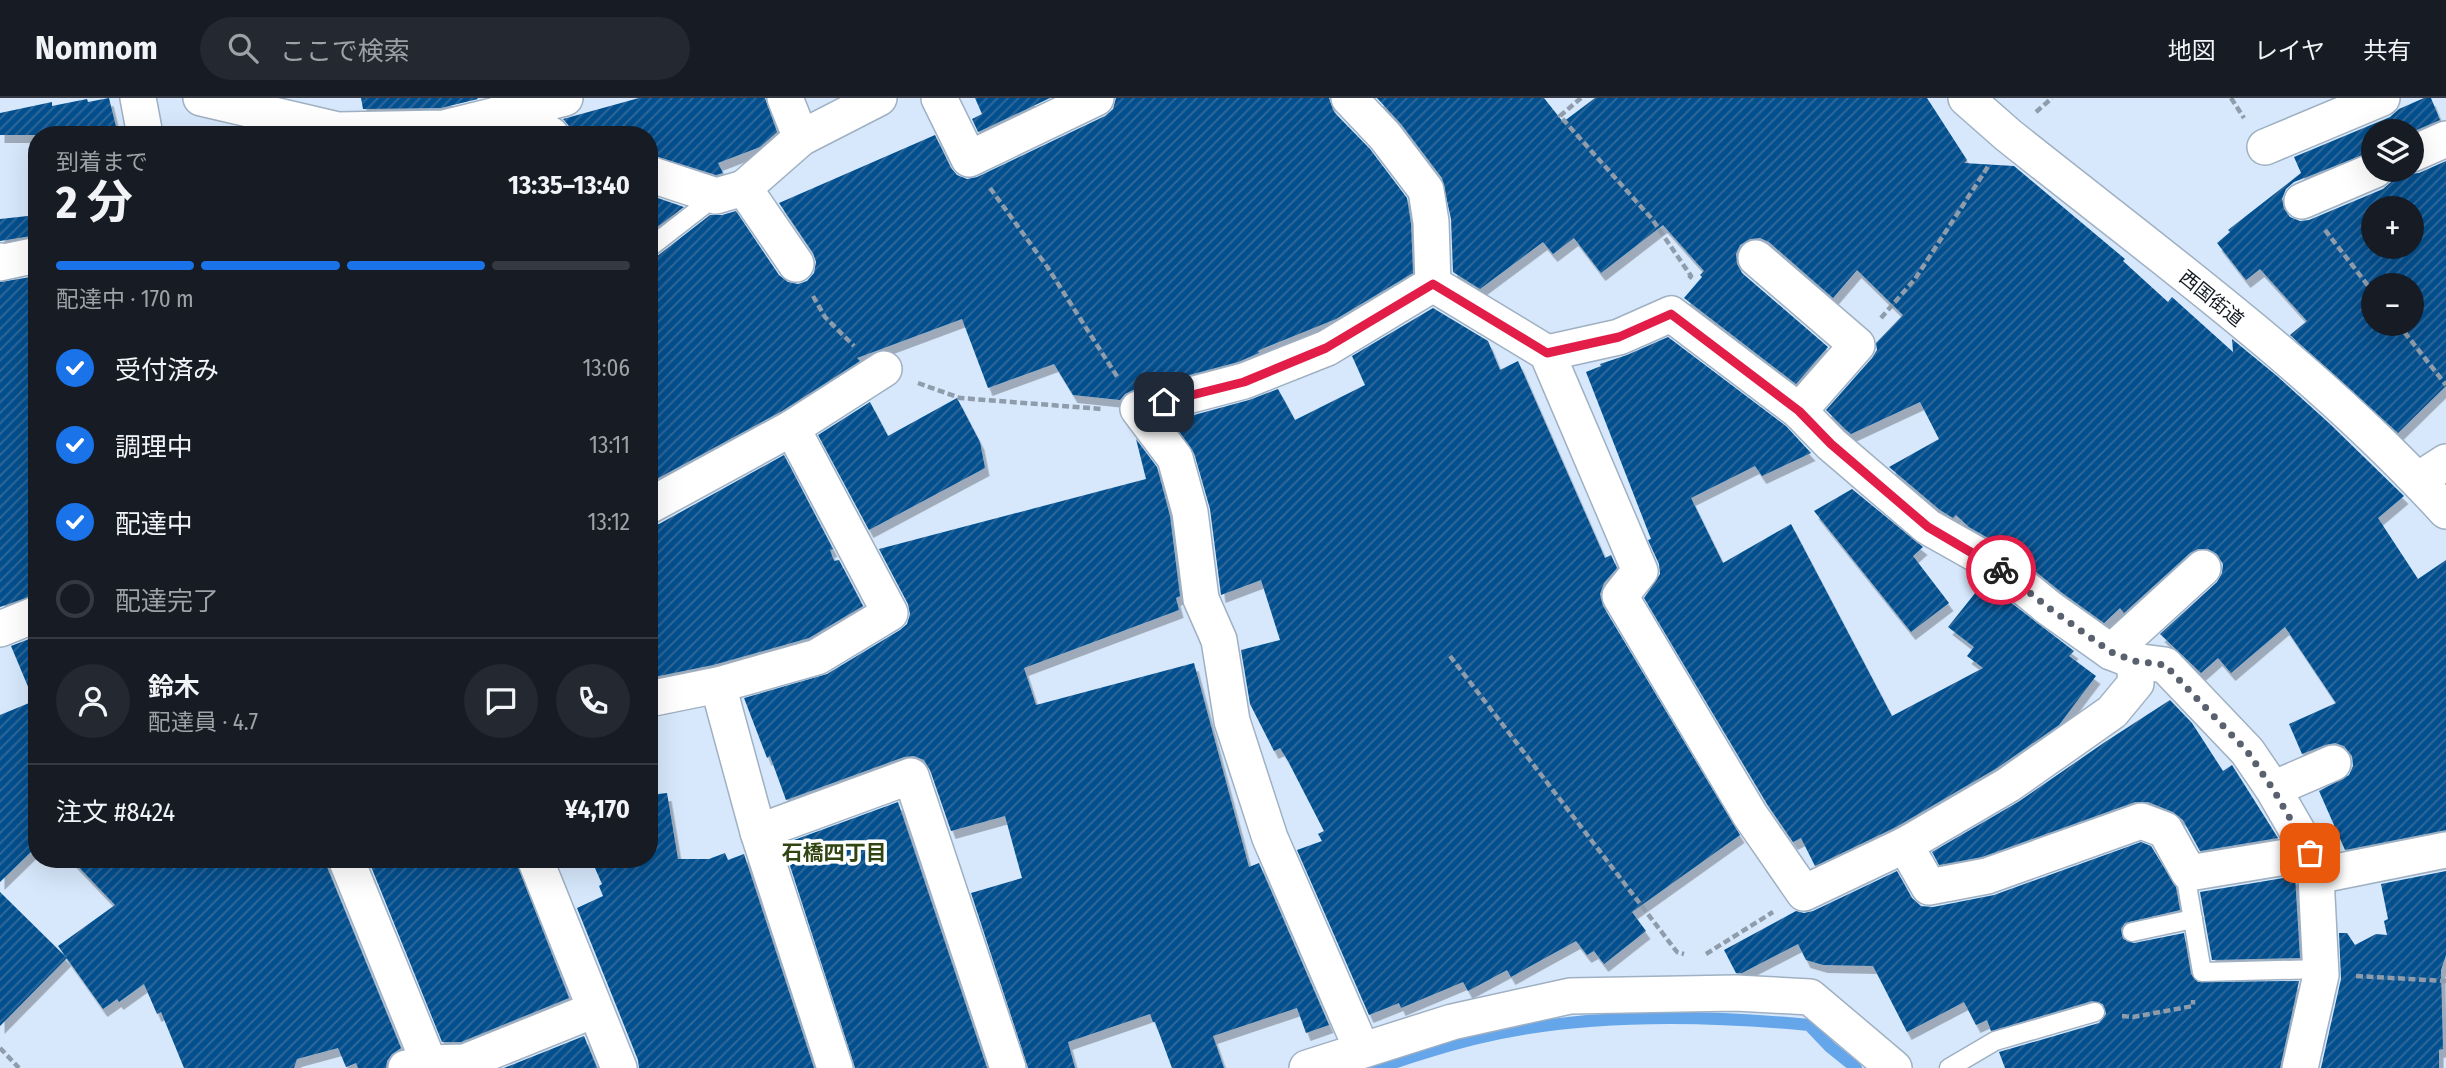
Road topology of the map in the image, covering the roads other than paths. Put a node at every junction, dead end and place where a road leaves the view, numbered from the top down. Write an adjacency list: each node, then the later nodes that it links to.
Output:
1 (138, 98): 12 (street)
2 (201, 98): 13 (street)
3 (565, 98): 11 (street)
4 (785, 98): 16 (street)
5 (879, 98): 16 (street)
6 (939, 98): 7 (street)
7 (1096, 98)
8 (1349, 98): 29 (street)
9 (1966, 98): 34 (street, 西国街道)
10 (2382, 98): 18 (street)
11 (511, 105): 14 (street); 15 (street)
12 (143, 126)
13 (321, 126)
14 (450, 126)
15 (539, 126)
16 (801, 138): 22 (street)
17 (2446, 139): 19 (street)
18 (2265, 147)
19 (2424, 149)
20 (658, 176): 22 (street)
21 (2361, 176): 23 (street)
22 (730, 192): 24 (lane); 28 (street)
23 (2302, 201)
24 (658, 242)
25 (28, 257): 27 (street)
26 (1756, 258): 32 (street)
27 (0, 261)
28 (796, 264)
29 (1433, 284): 30 (street); 57 (street)
30 (1547, 353): 32 (street); 46 (street)
31 (884, 369): 33 (street)
32 (1799, 411): 40 (street)
33 (792, 428): 35 (street); 41 (street)
34 (2432, 471): 36 (street, 西国街道)
35 (658, 501)
36 (2446, 511)
37 (2203, 568): 40 (street)
38 (28, 618): 39 (street)
39 (0, 629)
40 (2122, 657): 44 (street); 46 (street)
41 (718, 685): 42 (street); 45 (street)
42 (658, 697)
43 (2333, 763): 44 (street)
44 (2273, 789): 48 (street)
45 (758, 832): 60 (street); 61 (street)
46 (1905, 845): 51 (street)
47 (2446, 850): 48 (street)
48 (2313, 865): 51 (street); 54 (street)
49 (349, 868): 58 (street)
50 (539, 868): 55 (street)
51 (2189, 873): 52 (lane)
52 (2193, 919): 53 (lane); 54 (lane)
53 (2132, 932)
54 (2321, 972): 65 (street)
55 (594, 1010): 58 (street); 59 (street)
56 (2095, 1012): 64 (lane)
57 (1363, 1050): 62 (street); 63 (street)
58 (418, 1065)
59 (619, 1068)
60 (835, 1068)
61 (1008, 1068)
62 (1307, 1068)
63 (1894, 1068)
64 (1949, 1068)
65 (2300, 1068)

